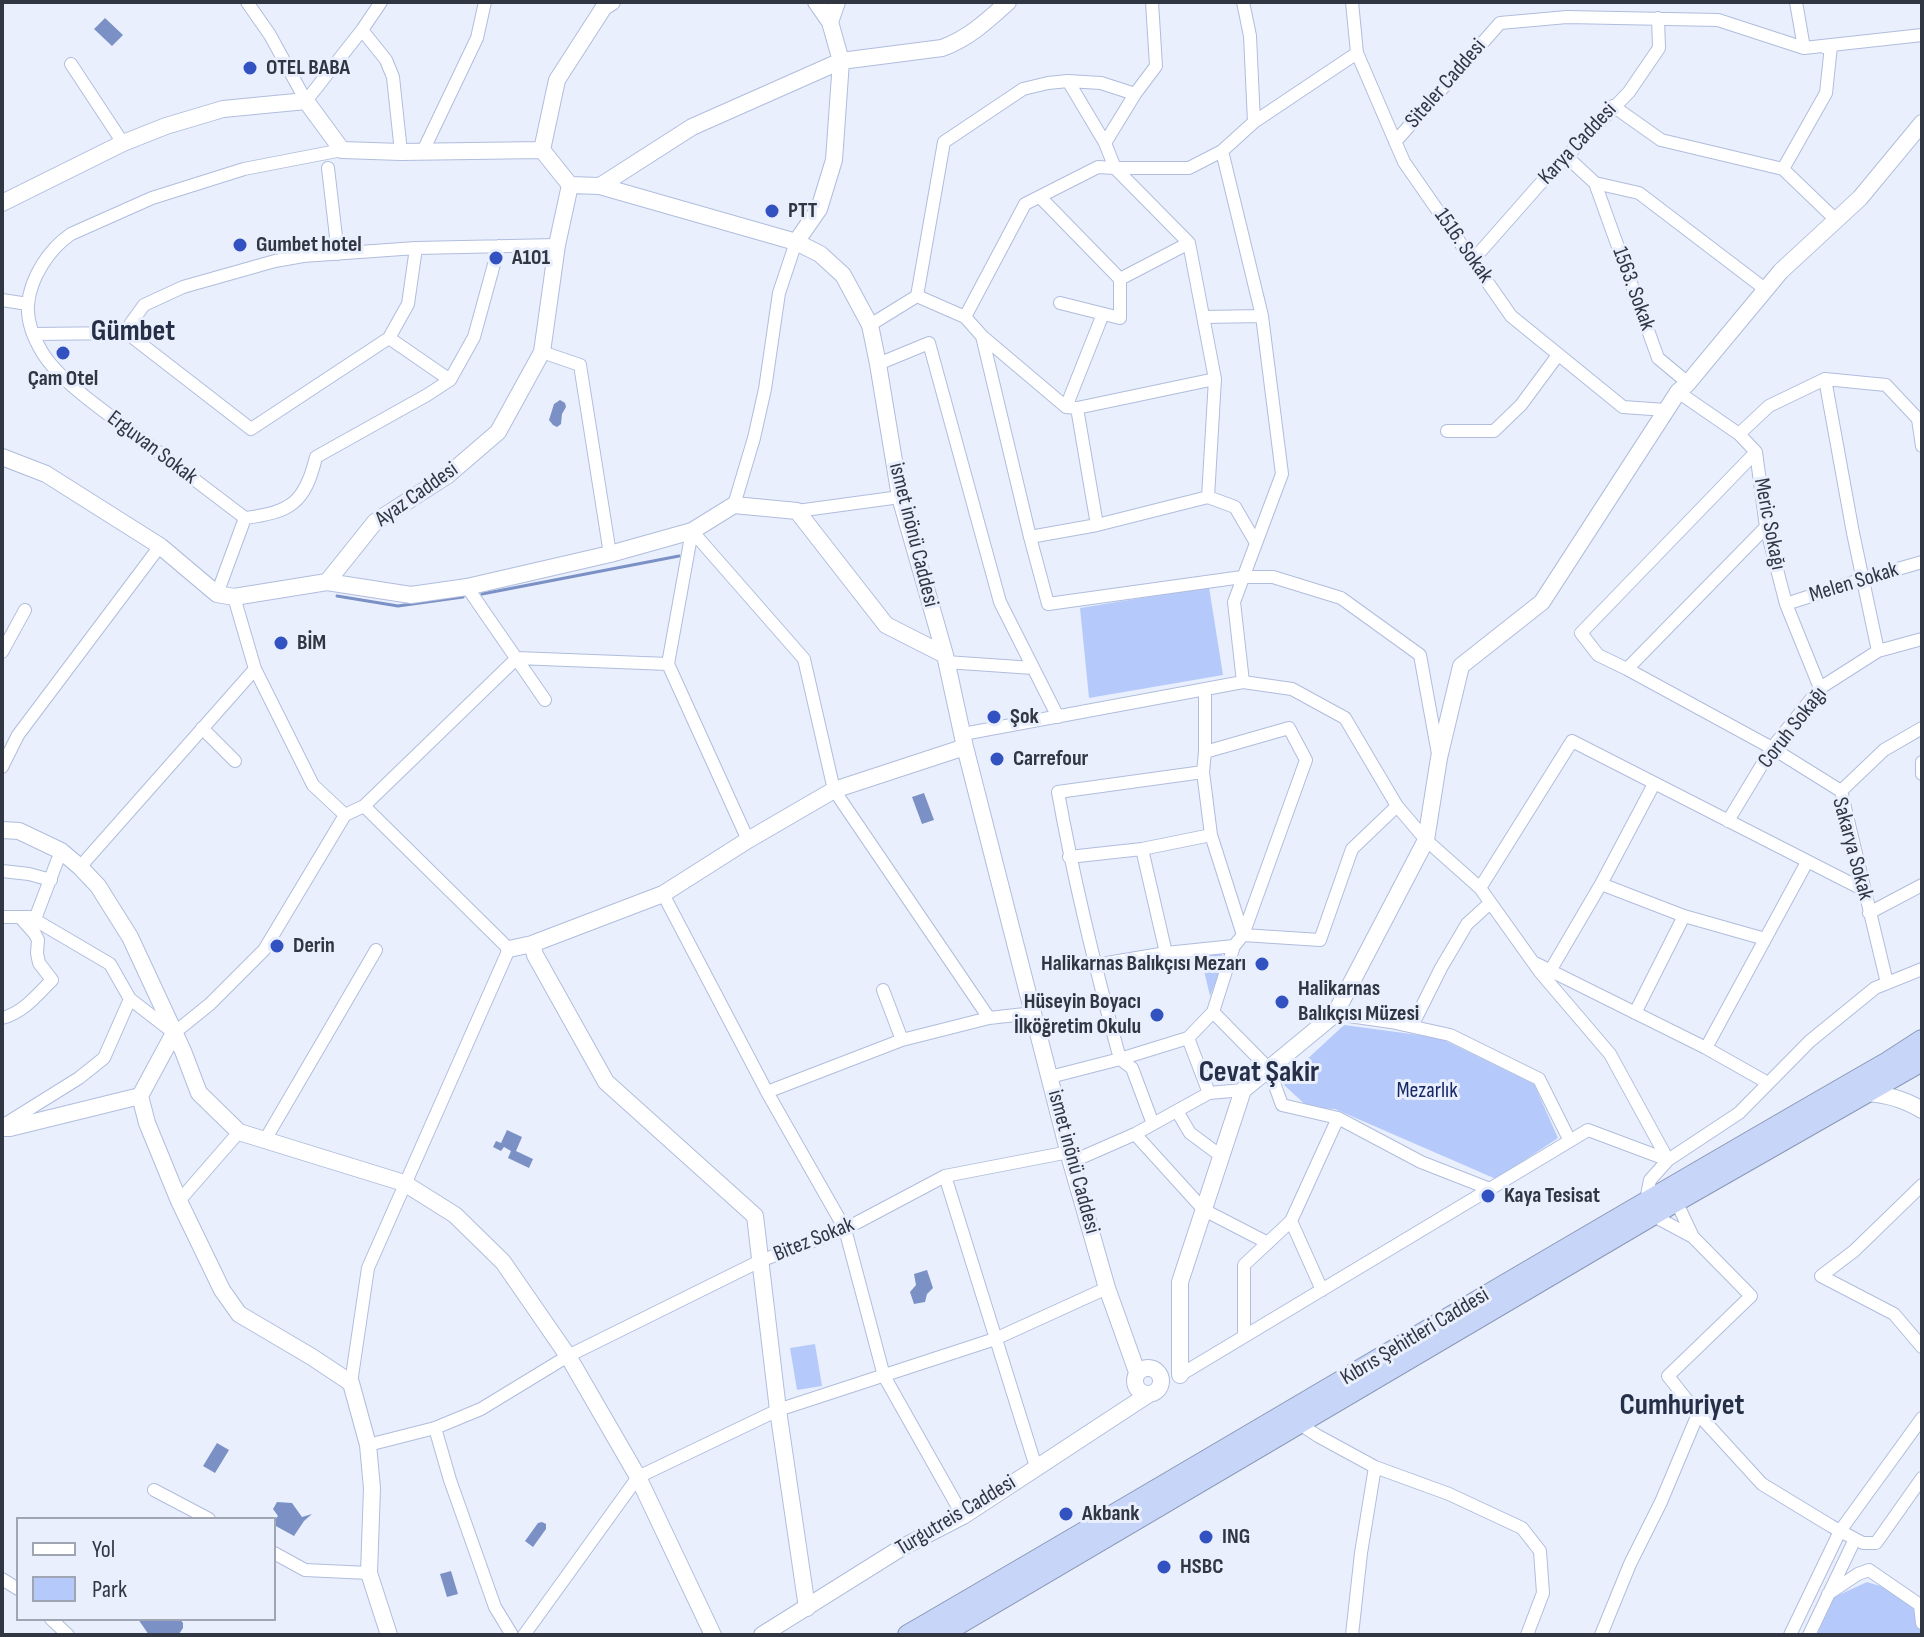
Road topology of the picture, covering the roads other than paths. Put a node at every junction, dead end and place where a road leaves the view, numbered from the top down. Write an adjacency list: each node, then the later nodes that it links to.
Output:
1 (247, 2): 23 (street)
2 (381, 2): 15 (street)
3 (485, 2): 32 (street)
4 (816, 2): 14 (street)
5 (837, 2): 14 (street)
6 (1008, 2): 19 (street)
7 (1152, 2): 22 (street)
8 (1243, 2): 25 (street)
9 (1352, 2): 18 (street, 1516. Sokak)
10 (1654, 2): 13 (street, Karya Caddesi)
11 (1796, 2): 17 (street)
12 (607, 3): 31 (street)
13 (1656, 18): 17 (street, Siteler Caddesi); 24 (street, Karya Caddesi); 27 (street, Siteler Caddesi)
14 (830, 22): 19 (street)
15 (362, 30): 23 (street); 34 (street)
16 (1922, 35): 17 (street, Siteler Caddesi)
17 (1804, 48): 38 (street)
18 (1357, 53): 25 (street); 27 (street, 1516. Sokak)
19 (841, 61): 41 (street); 45 (street)
20 (71, 64): 28 (street)
21 (1068, 81): 22 (street); 29 (street); 54 (street)
22 (1135, 94): 29 (street)
23 (306, 101): 28 (street); 30 (street)
24 (1613, 106): 35 (street, Karya Caddesi); 38 (street)
25 (1254, 122): 33 (street)
26 (1922, 123): 44 (street)
27 (1395, 142): 51 (street, 1516. Sokak)
28 (123, 143): 43 (street)
29 (1105, 143): 37 (street)
30 (342, 150): 34 (street); 57 (street, Erguvan Sokak)
31 (542, 150): 32 (street); 40 (street)
32 (423, 151): 34 (street)
33 (1222, 151): 37 (street); 59 (street)
34 (401, 152)
35 (1567, 157): 39 (street); 51 (street, Karya Caddesi)
36 (328, 168): 50 (street)
37 (1115, 168): 42 (street); 46 (street)
38 (1783, 169): 44 (street)
39 (1595, 183): 53 (street); 73 (street, 1563. Sokak)
40 (570, 185): 41 (street, ismet inönü Caddesi); 47 (street, Ayaz Caddesi)
41 (600, 186): 45 (street, ismet inönü Caddesi)
42 (1040, 197): 52 (street); 60 (street)
43 (2, 203)
44 (1836, 220): 53 (street)
45 (796, 242): 62 (street, ismet inönü Caddesi); 83 (street)
46 (1189, 243): 52 (street); 61 (street)
47 (557, 245): 48 (street); 67 (street, Ayaz Caddesi)
48 (499, 246): 49 (street); 72 (street)
49 (416, 248): 50 (street); 66 (street)
50 (338, 254): 63 (street)
51 (1473, 260): 68 (street, 1516. Sokak)
52 (1120, 279): 58 (street)
53 (1765, 289): 73 (street)
54 (917, 296): 60 (street); 62 (street)
55 (2, 300): 57 (street)
56 (1060, 303): 58 (street)
57 (28, 304): 64 (street, Erguvan Sokak)
58 (1103, 314): 74 (street)
59 (1262, 316): 61 (street); 90 (street)
60 (965, 317): 65 (street)
61 (1204, 317): 70 (street)
62 (870, 325): 69 (street, ismet inönü Caddesi)
63 (127, 333): 64 (street); 66 (street)
64 (33, 334): 85 (street, Erguvan Sokak)
65 (982, 336): 74 (street); 89 (street)
66 (389, 338): 72 (street)
67 (542, 352): 92 (street); 96 (street, Ayaz Caddesi)
68 (1558, 355): 75 (street, 1516. Sokak); 76 (street)
69 (878, 364): 81 (street, ismet inönü Caddesi); 107 (street)
70 (1215, 379): 74 (street); 82 (street)
71 (1825, 379): 77 (street); 78 (street); 95 (street)
72 (450, 380): 85 (street)
73 (1683, 388): 75 (street); 77 (street, Meric Sokağı)
74 (1072, 408): 86 (street)
75 (1666, 410): 120 (street)
76 (1447, 431)
77 (1739, 434): 79 (street, Meric Sokağı)
78 (1922, 446)
79 (1756, 452): 87 (street, Meric Sokağı); 109 (street, Sakarya Sokak)
80 (2, 457): 91 (street)
81 (900, 497): 84 (street); 105 (street, ismet inönü Caddesi)
82 (1208, 497): 86 (street); 90 (street)
83 (734, 505): 84 (street); 88 (street)
84 (797, 511): 105 (street)
85 (245, 518): 98 (street)
86 (1097, 525): 89 (street)
87 (1766, 527): 99 (street, Meric Sokağı); 109 (street)
88 (692, 531): 92 (street); 106 (street); 127 (street)
89 (1030, 537): 94 (street)
90 (1256, 543): 94 (street)
91 (160, 546): 98 (street); 123 (street)
92 (610, 554): 97 (street)
93 (1922, 562): 95 (street, Melen Sokak)
94 (1242, 577): 110 (street); 120 (street)
95 (1863, 579): 99 (street, Melen Sokak); 102 (street)
96 (327, 582): 97 (street); 98 (street)
97 (467, 587): 104 (street)
98 (225, 596): 108 (street)
99 (1786, 604): 111 (street, Meric Sokağı)
100 (25, 610): 103 (street)
101 (1922, 639): 102 (street, Coruh Sokağı)
102 (1878, 651): 111 (street, Coruh Sokağı)
103 (2, 652)
104 (517, 658): 106 (street); 113 (street); 129 (street)
105 (945, 659): 107 (street); 117 (street, ismet inönü Caddesi)
106 (668, 664): 135 (street)
107 (1033, 668): 114 (street)
108 (255, 669): 115 (street); 131 (street)
109 (1627, 669): 118 (street, Sakarya Sokak)
110 (1243, 682): 112 (street); 130 (street)
111 (1820, 688): 118 (street, Coruh Sokağı)
112 (1205, 690): 114 (street); 119 (street)
113 (545, 700)
114 (1058, 717): 117 (street)
115 (202, 728): 121 (street); 141 (street)
116 (1922, 728): 128 (street)
117 (964, 741): 127 (street); 170 (street, ismet inönü Caddesi)
118 (1772, 748): 128 (street, Sakarya Sokak); 132 (street, Coruh Sokağı)
119 (1205, 752): 124 (street); 155 (street)
120 (1439, 758): 136 (street)
121 (235, 761)
122 (1922, 762): 125 (street)
123 (2, 767)
124 (1203, 772): 134 (street); 139 (street)
125 (1922, 774)
126 (1654, 784): 132 (street); 144 (street); 146 (street)
127 (834, 790): 135 (street); 174 (street)
128 (1841, 791): 147 (street, Sakarya Sokak)
129 (364, 806): 131 (street); 159 (street)
130 (1397, 806): 136 (street); 155 (street)
131 (345, 815): 176 (street)
132 (1728, 821): 140 (street)
133 (2, 830): 138 (street)
134 (1211, 835): 137 (street); 155 (street)
135 (748, 840): 148 (street)
136 (1426, 840): 146 (street); 172 (street)
137 (1142, 849): 139 (street); 161 (street)
138 (61, 851): 141 (street); 143 (street)
139 (1069, 857): 163 (street)
140 (1807, 862): 147 (street); 156 (street)
141 (80, 867): 176 (street)
142 (2, 871): 143 (street)
143 (51, 880): 154 (street)
144 (1601, 884): 151 (street); 165 (street)
145 (1922, 885): 150 (street)
146 (1480, 888): 149 (street)
147 (1864, 890): 150 (street, Sakarya Sokak)
148 (663, 894): 157 (street); 187 (street)
149 (1490, 903): 162 (street); 175 (street)
150 (1869, 913): 166 (street, Sakarya Sokak)
151 (1684, 916): 156 (street); 171 (street)
152 (2, 917): 153 (street)
153 (20, 917): 154 (street); 173 (street)
154 (35, 919): 168 (street)
155 (1243, 935): 158 (street)
156 (1765, 939): 180 (street)
157 (532, 944): 159 (street); 215 (street)
158 (1234, 946): 161 (street); 169 (street)
159 (509, 949): 204 (street)
160 (376, 950): 198 (street)
161 (1166, 953): 163 (street)
162 (1532, 962): 165 (street); 202 (street)
163 (1095, 965): 181 (street)
164 (1922, 969): 166 (street)
165 (1550, 971): 171 (street)
166 (1887, 983): 185 (street)
167 (883, 990): 178 (street)
168 (130, 999): 176 (street); 195 (street)
169 (1213, 1012): 177 (street); 183 (street)
170 (1034, 1013): 174 (street); 184 (street, ismet inönü Caddesi)
171 (1635, 1013): 180 (street)
172 (1335, 1014): 175 (street); 183 (street)
173 (2, 1018)
174 (989, 1018): 178 (street)
175 (1412, 1026): 199 (street)
176 (174, 1033): 190 (street); 196 (street)
177 (1188, 1038): 181 (street); 188 (street)
178 (902, 1040): 187 (street)
179 (1922, 1040): 209 (highway, Kıbrıs Şehitleri Caddesi)
180 (1706, 1048): 185 (street)
181 (1120, 1059): 184 (street); 194 (street)
182 (1922, 1061): 189 (highway, Kıbrıs Şehitleri Caddesi)
183 (1269, 1069): 186 (street); 193 (street)
184 (1050, 1077): 201 (street, ismet inönü Caddesi)
185 (1768, 1083): 202 (street)
186 (1243, 1090): 188 (street); 200 (street)
187 (767, 1092): 212 (street)
188 (1209, 1093): 192 (street, Bitez Sokak)
189 (1865, 1093): 191 (street); 208 (highway, Kıbrıs Şehitleri Caddesi)
190 (140, 1096): 195 (street); 207 (street)
191 (1922, 1110)
192 (1177, 1111): 194 (street, Bitez Sokak); 200 (street)
193 (1338, 1118): 206 (street); 211 (street)
194 (1153, 1124): 197 (street, Bitez Sokak)
195 (2, 1127)
196 (239, 1132): 198 (street); 207 (street)
197 (1135, 1134): 201 (street, Bitez Sokak); 210 (street)
198 (265, 1140): 204 (street)
199 (1570, 1141): 202 (street); 206 (street)
200 (1221, 1156): 210 (street)
201 (1070, 1157): 203 (street, Bitez Sokak); 216 (street, ismet inönü Caddesi)
202 (1668, 1160): 209 (street)
203 (945, 1176): 212 (street, Bitez Sokak); 219 (street)
204 (404, 1183): 221 (street); 224 (street)
205 (1922, 1185): 220 (street)
206 (1490, 1189): 217 (street)
207 (179, 1201): 224 (street)
208 (1676, 1201): 209 (highway, Kıbrıs Şehitleri Caddesi); 213 (street)
209 (1649, 1208): 213 (street); 229 (highway, Kıbrıs Şehitleri Caddesi); 253 (highway, Kıbrıs Şehitleri Caddesi)
210 (1204, 1210): 214 (street); 222 (street)
211 (1291, 1221): 214 (street); 217 (street)
212 (845, 1229): 215 (street, Bitez Sokak); 223 (street)
213 (1693, 1237): 227 (street)
214 (1268, 1243): 218 (street)
215 (760, 1261): 221 (street, Bitez Sokak); 226 (street)
216 (1107, 1288): 219 (street); 225 (street, ismet inönü Caddesi)
217 (1322, 1290): 218 (street)
218 (1244, 1336): 222 (street)
219 (995, 1339): 223 (street); 232 (street)
220 (1922, 1347)
221 (568, 1356): 230 (street, Bitez Sokak); 234 (street)
222 (1180, 1375): 225 (street)
223 (884, 1376): 226 (street); 237 (street)
224 (351, 1383): 231 (street)
225 (1146, 1383): 232 (street, Turgutreis Caddesi)
226 (778, 1410): 234 (street); 244 (street)
227 (1698, 1414): 239 (street); 257 (street)
228 (1922, 1418): 239 (street)
229 (1298, 1423): 233 (street); 254 (highway, Kıbrıs Şehitleri Caddesi)
230 (435, 1428): 231 (street, Bitez Sokak); 249 (street)
231 (368, 1445): 242 (street)
232 (1036, 1467): 237 (street, Turgutreis Caddesi)
233 (1375, 1467): 255 (street); 256 (street)
234 (638, 1477): 250 (street); 251 (street)
235 (1922, 1478): 240 (street)
236 (154, 1490): 238 (street)
237 (963, 1516): 244 (street, Turgutreis Caddesi)
238 (205, 1517)
239 (1840, 1531): 240 (street); 258 (street)
240 (1855, 1539): 243 (street)
241 (276, 1554): 242 (street)
242 (369, 1573): 248 (street)
243 (1828, 1594): 246 (street); 259 (street)
244 (807, 1608): 252 (street, Turgutreis Caddesi)
245 (53, 1621): 247 (street)
246 (1922, 1624): 260 (street)
247 (68, 1635)
248 (389, 1635)
249 (512, 1635)
250 (524, 1635)
251 (713, 1635)
252 (762, 1635)
253 (908, 1635)
254 (940, 1635)
255 (1352, 1635)
256 (1527, 1635)
257 (1601, 1635)
258 (1790, 1635)
259 (1809, 1635)
260 (1918, 1635)

